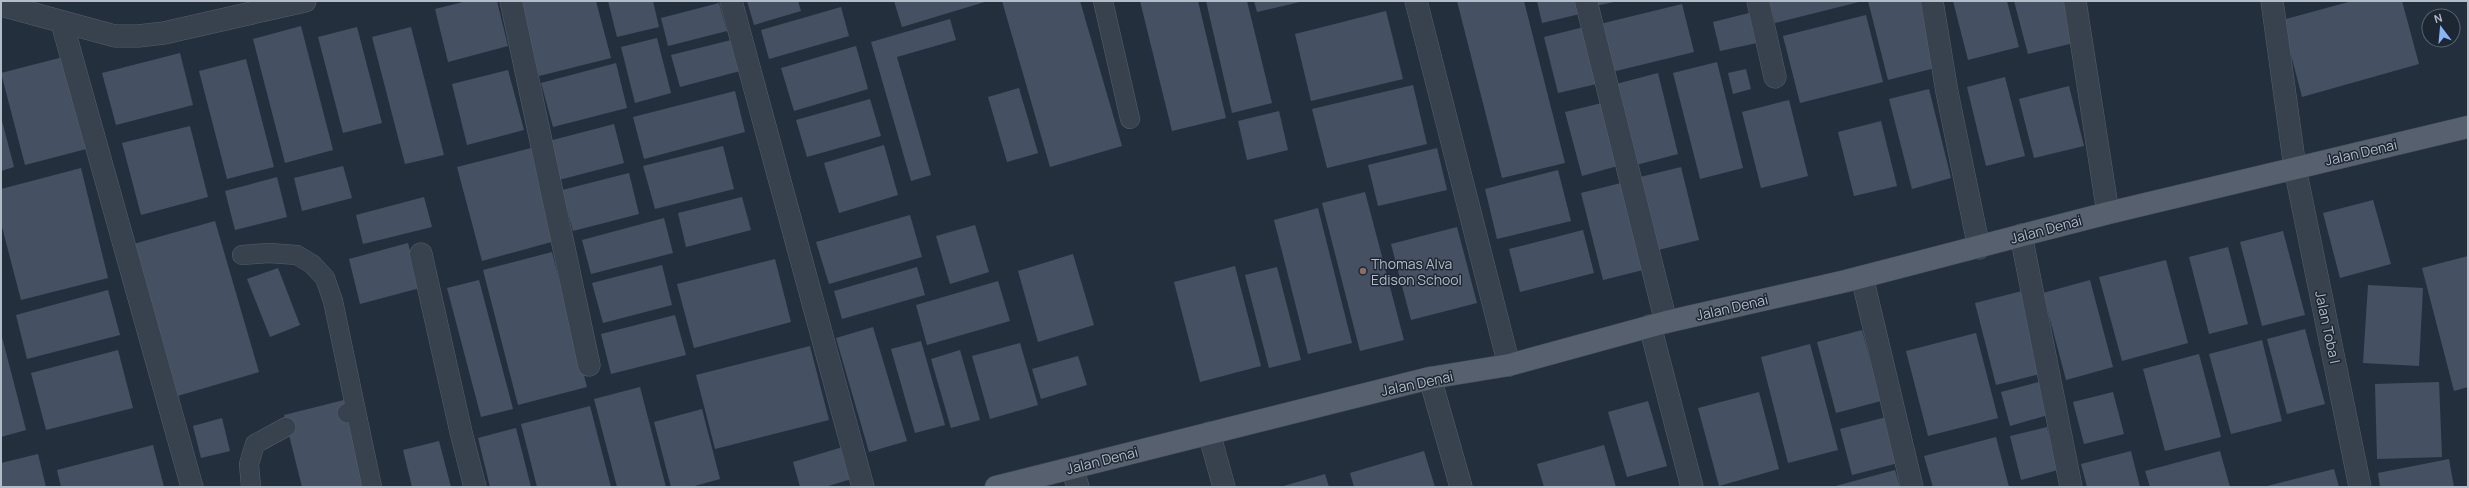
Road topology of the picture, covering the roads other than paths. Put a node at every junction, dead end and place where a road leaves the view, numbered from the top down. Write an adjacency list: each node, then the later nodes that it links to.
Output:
1 (305, 1): 12 (street)
2 (511, 1): 25 (street)
3 (732, 1): 35 (street)
4 (1103, 1): 15 (lane)
5 (1416, 1): 26 (street)
6 (1586, 1): 24 (street)
7 (1758, 1): 14 (street)
8 (1932, 1): 20 (street)
9 (2075, 1): 18 (street)
10 (2272, 1): 17 (street, Jalan Toba I)
11 (1, 5): 13 (street)
12 (258, 6): 13 (street)
13 (62, 23): 31 (street)
14 (1775, 77)
15 (1130, 119)
16 (2468, 127): 17 (main road, Jalan Denai)
17 (2295, 168): 18 (main road, Jalan Denai); 42 (street, Jalan Toba I)
18 (2108, 213): 19 (main road, Jalan Denai)
19 (2021, 235): 20 (main road, Jalan Denai); 41 (street)
20 (1979, 248): 23 (main road, Jalan Denai)
21 (422, 254): 34 (street)
22 (242, 256): 33 (lane)
23 (1862, 277): 24 (main road, Jalan Denai); 40 (street)
24 (1658, 324): 26 (main road, Jalan Denai); 39 (street)
25 (589, 365)
26 (1509, 365): 27 (main road, Jalan Denai)
27 (1430, 378): 29 (main road, Jalan Denai); 38 (street)
28 (286, 426): 32 (lane)
29 (1208, 433): 30 (main road, Jalan Denai); 37 (street)
30 (1075, 477): 36 (main road, Jalan Denai)
31 (192, 487)
32 (251, 487)
33 (372, 487)
34 (475, 487)
35 (863, 487)
36 (996, 487)
37 (1224, 487)
38 (1461, 487)
39 (1692, 487)
40 (1912, 487)
41 (2071, 487)
42 (2360, 487)

